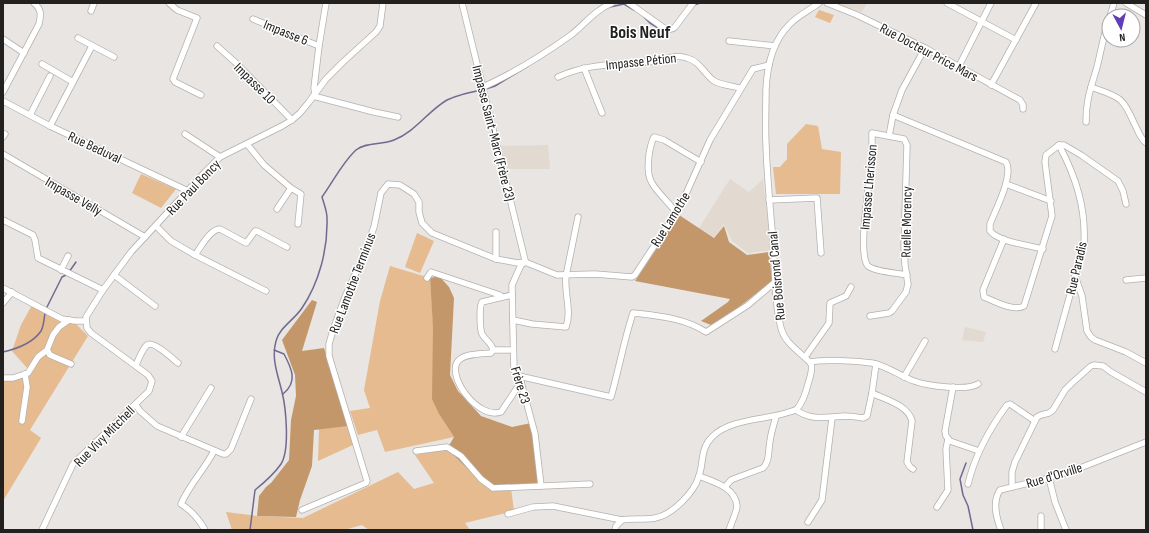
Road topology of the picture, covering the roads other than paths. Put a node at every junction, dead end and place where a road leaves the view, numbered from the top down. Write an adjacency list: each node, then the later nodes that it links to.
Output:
1 (34, 3): 30 (street)
2 (94, 3): 16 (street)
3 (169, 3): 44 (street)
4 (326, 3): 26 (street)
5 (383, 3): 45 (street, Rue Paul Boncy)
6 (462, 3): 40 (street, Impasse Saint-Marc (Frère 23))
7 (612, 3): 40 (street)
8 (629, 3): 9 (street)
9 (693, 3)
10 (819, 3): 27 (street, Rue Boisrond Canal)
11 (827, 3): 28 (street, Rue Docteur Price Mars)
12 (947, 3): 19 (street)
13 (991, 3): 19 (street)
14 (1036, 3): 22 (street)
15 (1126, 3): 17 (street)
16 (91, 11)
17 (1146, 15)
18 (254, 19): 26 (street, Impasse 6)
19 (981, 22): 22 (street); 34 (street)
20 (78, 38): 24 (street)
21 (3, 39): 30 (street)
22 (1016, 40): 39 (street)
23 (729, 41): 27 (street)
24 (92, 46): 31 (street); 38 (street)
25 (217, 46): 52 (street, Impasse 10)
26 (319, 46): 45 (street)
27 (775, 46): 33 (street, Rue Boisrond Canal)
28 (925, 48): 34 (street, Rue Docteur Price Mars); 50 (street)
29 (1101, 48): 41 (street)
30 (24, 53): 43 (street)
31 (114, 57)
32 (42, 64): 38 (street)
33 (770, 65): 42 (street, Rue Lamothe); 67 (street, Rue Boisrond Canal)
34 (959, 66): 39 (street, Rue Docteur Price Mars)
35 (584, 68): 37 (street, Impasse Pétion); 42 (street, Impasse Pétion); 48 (street)
36 (50, 76): 49 (street)
37 (558, 77)
38 (73, 82): 54 (street)
39 (991, 85): 47 (street, Rue Docteur Price Mars)
40 (483, 87): 85 (street, Impasse Saint-Marc (Frère 23))
41 (1091, 87): 53 (street); 58 (street)
42 (740, 88): 63 (street, Rue Lamothe)
43 (3, 92)
44 (200, 95)
45 (314, 95): 51 (street); 52 (street, Rue Paul Boncy)
46 (3, 101): 49 (street, Rue Beduval)
47 (1023, 109)
48 (602, 113)
49 (30, 115): 54 (street, Rue Beduval)
50 (894, 115): 57 (street); 64 (street)
51 (398, 117)
52 (292, 120): 59 (street, Rue Paul Boncy)
53 (1086, 122)
54 (50, 126): 66 (street, Rue Beduval)
55 (185, 134): 62 (street)
56 (872, 134): 57 (street, Ruelle Morency); 88 (street, Impasse Lherisson)
57 (889, 136): 88 (street, Ruelle Morency)
58 (1145, 142)
59 (247, 144): 62 (street, Rue Paul Boncy); 65 (street)
60 (1059, 145): 68 (street); 69 (street); 90 (street, Rue Paradis)
61 (3, 154): 77 (street, Impasse Velly)
62 (220, 157): 66 (street, Rue Paul Boncy)
63 (701, 162): 71 (street, Rue Lamothe); 71 (street)
64 (1006, 184): 68 (street); 78 (street)
65 (291, 188): 70 (street); 74 (street)
66 (188, 191): 75 (street, Rue Paul Boncy)
67 (769, 200): 81 (street); 94 (street, Rue Boisrond Canal)
68 (1051, 201): 80 (street)
69 (1126, 204)
70 (277, 209)
71 (676, 212): 89 (street, Rue Lamothe)
72 (578, 217): 89 (street)
73 (3, 220): 86 (street)
74 (298, 224)
75 (156, 226): 77 (street, Rue Paul Boncy); 82 (street)
76 (496, 232): 84 (street)
77 (145, 237): 87 (street, Rue Paul Boncy)
78 (1004, 239): 80 (street); 80 (street)
79 (287, 247): 82 (street)
80 (1042, 249)
81 (820, 253)
82 (195, 255): 99 (street)
83 (68, 256): 86 (street)
84 (496, 259): 85 (street, Rue Lamothe Terminus); 151 (street, Rue Lamothe Terminus)
85 (524, 262): 89 (street, Rue Lamothe); 100 (street, Frère 23)
86 (65, 272): 97 (street)
87 (114, 275): 97 (street, Rue Paul Boncy); 103 (street)
88 (907, 275): 104 (street, Ruelle Morency)
89 (566, 276): 106 (street)
90 (1075, 276): 109 (street, Rue Paradis); 116 (street)
91 (427, 278): 101 (street)
92 (1146, 278): 93 (street)
93 (1126, 280)
94 (775, 282): 113 (street, Rue Boisrond Canal); 123 (street)
95 (851, 287): 113 (street)
96 (3, 288): 98 (street)
97 (103, 290): 107 (street, Rue Paul Boncy)
98 (12, 292): 102 (street); 105 (street)
99 (266, 292)
100 (512, 295): 101 (street); 106 (street, Frère 23)
101 (501, 297): 111 (street)
102 (3, 303)
103 (155, 306)
104 (870, 316)
105 (69, 320): 107 (street); 110 (street)
106 (513, 320): 112 (street, Frère 23)
107 (85, 321): 119 (street, Rue Vivy Mitchell)
108 (925, 341): 121 (street)
109 (1055, 349)
110 (47, 350): 117 (street); 120 (street)
111 (493, 350): 112 (street); 123 (street)
112 (513, 350): 123 (street, Frère 23)
113 (804, 357): 114 (street, Rue Boisrond Canal)
114 (810, 362): 118 (street); 131 (street)
115 (178, 363): 119 (street)
116 (1146, 363)
117 (71, 364)
118 (876, 364): 121 (street); 128 (street)
119 (136, 365): 130 (street, Rue Vivy Mitchell)
120 (25, 374): 122 (street); 134 (street)
121 (904, 377): 125 (street)
122 (3, 378)
123 (520, 379): 147 (street, Frère 23)
124 (978, 384): 125 (street)
125 (953, 387): 137 (street)
126 (211, 388): 136 (street)
127 (1146, 392): 135 (street)
128 (872, 393): 133 (street); 142 (street)
129 (251, 399): 139 (street)
130 (136, 405): 136 (street); 156 (street, Rue Vivy Mitchell)
131 (796, 410): 132 (street); 133 (street)
132 (776, 416): 143 (street); 148 (street)
133 (832, 418): 155 (street)
134 (22, 421)
135 (1035, 421): 141 (street); 149 (street)
136 (181, 437): 139 (street)
137 (948, 440): 141 (street); 150 (street)
138 (1146, 442): 144 (street, Rue d'Orville)
139 (214, 451): 157 (street)
140 (416, 451): 147 (street)
141 (979, 451): 146 (street)
142 (913, 469)
143 (699, 476): 148 (street); 154 (street)
144 (1049, 478): 149 (street, Rue d'Orville); 162 (street)
145 (590, 484): 147 (street)
146 (968, 484)
147 (541, 486)
148 (725, 487): 159 (street)
149 (1012, 487): 160 (street, Rue d'Orville)
150 (937, 507)
151 (302, 510)
152 (508, 514): 154 (street)
153 (1041, 516): 161 (street)
154 (622, 520): 158 (street)
155 (808, 522)
156 (42, 530)
157 (205, 530)
158 (615, 530)
159 (729, 530)
160 (1001, 530)
161 (1041, 530)
162 (1066, 530)

